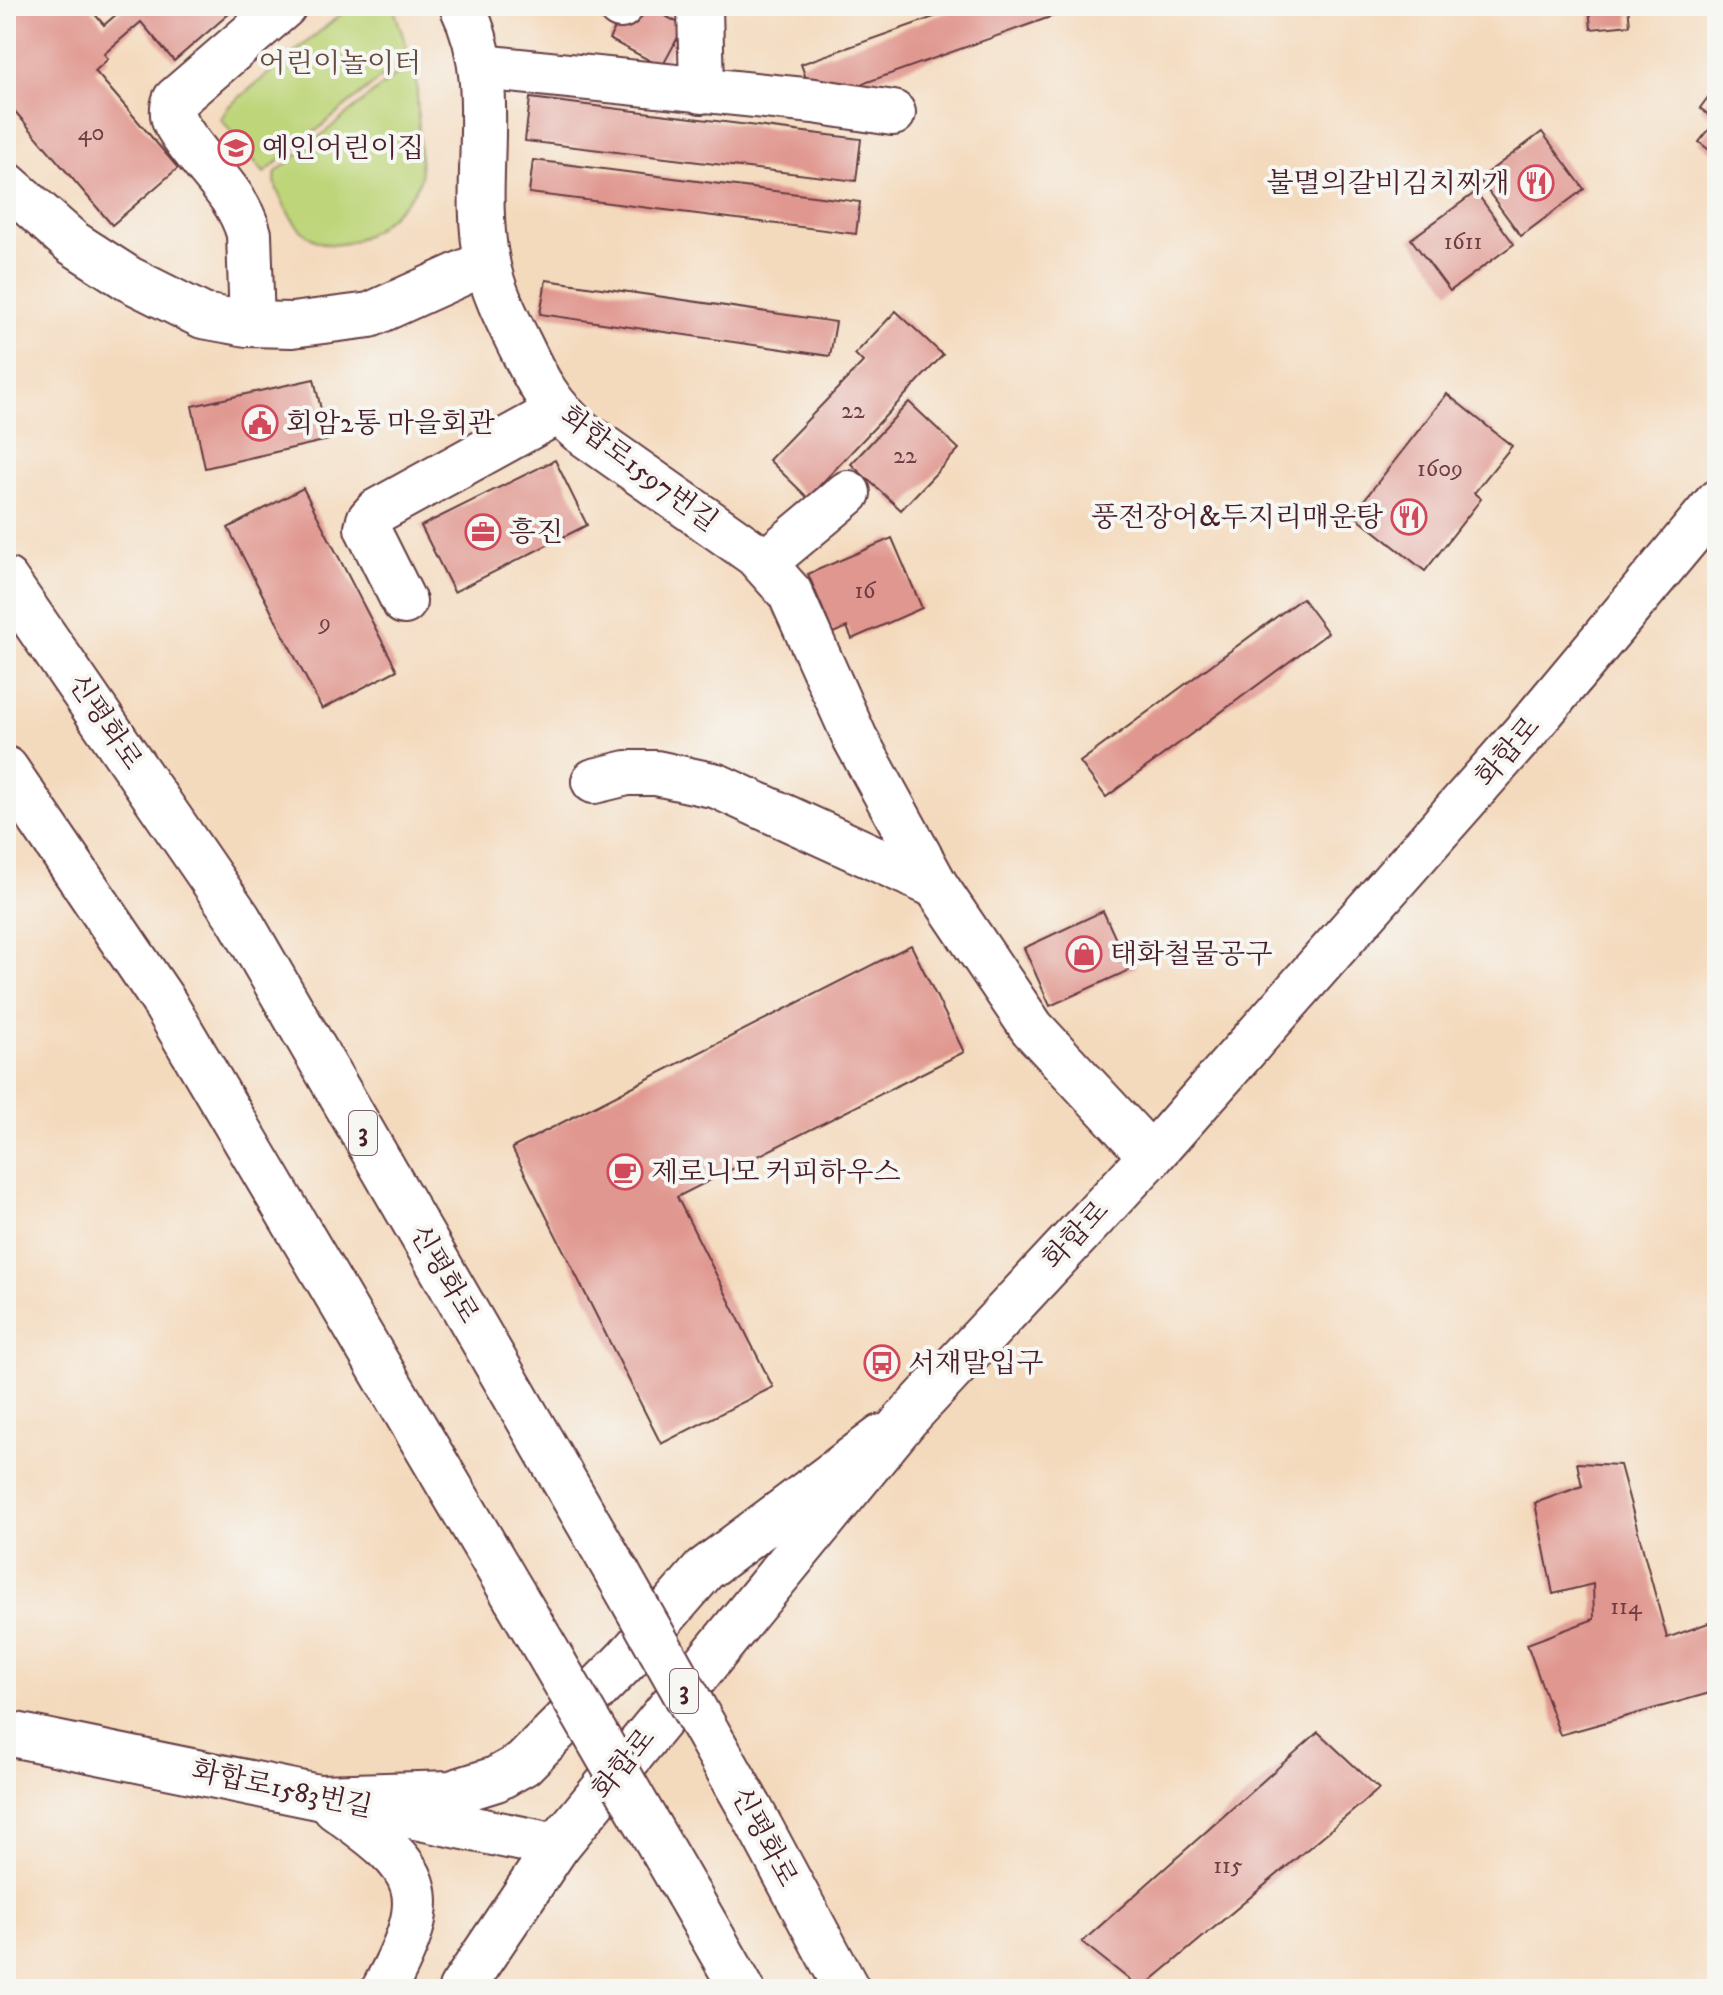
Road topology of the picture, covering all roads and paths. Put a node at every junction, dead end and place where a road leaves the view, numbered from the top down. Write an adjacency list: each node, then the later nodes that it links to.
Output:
1 (284, 6): 9 (main road)
2 (462, 6): 4 (main road, 화합로1597번길)
3 (700, 6): 5 (main road)
4 (481, 67): 5 (main road); 8 (main road, 화합로1597번길)
5 (702, 91): 6 (main road)
6 (893, 113)
7 (6, 184): 9 (main road)
8 (487, 262): 9 (main road); 10 (main road, 화합로1597번길)
9 (252, 324)
10 (557, 412): 13 (main road, 화합로1597번길); 15 (main road)
11 (848, 493): 13 (main road)
12 (1717, 502): 19 (main road, 화합로)
13 (764, 563): 18 (main road, 화합로1597번길)
14 (6, 580): 23 (main road, 신평화로 / 3, bridge)
15 (404, 602)
16 (6, 769): 25 (main road, bridge)
17 (594, 781): 18 (main road)
18 (936, 886): 19 (main road, 화합로1597번길)
19 (1151, 1156): 20 (main road, 화합로)
20 (906, 1419): 22 (main road); 24 (main road, 화합로)
21 (6, 1733): 22 (main road, 화합로1583번길)
22 (320, 1797): 24 (main road, 화합로1583번길); 26 (main road)
23 (757, 1825): 28 (main road, 신평화로 / 3); 29 (main road)
24 (557, 1846): 27 (main road, 화합로)
25 (738, 1983)
26 (384, 1989)
27 (461, 1989)
28 (847, 1989)
29 (873, 1989)

